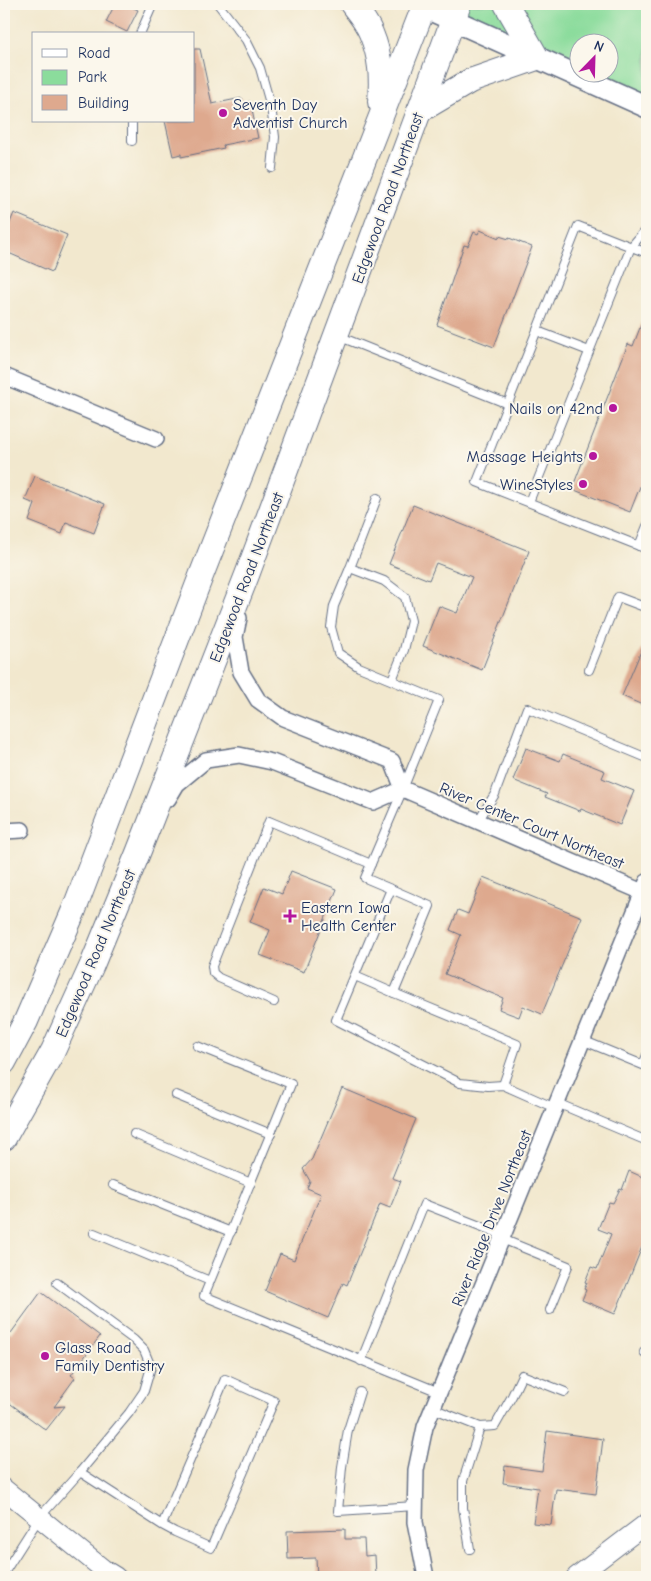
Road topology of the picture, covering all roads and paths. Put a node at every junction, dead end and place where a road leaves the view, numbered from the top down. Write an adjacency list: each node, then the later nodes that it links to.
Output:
1 (153, 4): 7 (lane)
2 (218, 4): 14 (lane)
3 (352, 4): 12 (main road)
4 (506, 4): 8 (main road)
5 (422, 5): 6 (main road); 12 (main road, Edgewood Road Northeast)
6 (456, 12): 8 (main road); 10 (main road, Edgewood Road Northeast)
7 (141, 32)
8 (537, 58): 9 (main road); 10 (main road)
9 (647, 107)
10 (419, 111): 19 (main road, Edgewood Road Northeast)
11 (132, 122): 13 (lane)
12 (379, 122): 48 (main road, Edgewood Road Northeast)
13 (132, 141)
14 (272, 168)
15 (647, 228): 16 (lane)
16 (631, 247): 17 (lane); 18 (lane); 20 (lane)
17 (647, 253)
18 (537, 331): 20 (lane); 22 (lane)
19 (336, 336): 22 (lane); 29 (main road, Edgewood Road Northeast)
20 (590, 351): 25 (lane)
21 (4, 376): 23 (street)
22 (508, 404): 25 (lane)
23 (156, 439)
24 (378, 498): 28 (lane)
25 (529, 502): 27 (lane)
26 (647, 526): 27 (lane)
27 (643, 547)
28 (350, 568): 32 (lane); 32 (lane)
29 (247, 576): 34 (street); 38 (main road, Edgewood Road Northeast)
30 (647, 608): 31 (lane)
31 (589, 670)
32 (392, 680): 34 (lane)
33 (647, 758): 35 (lane)
34 (404, 789): 35 (street, River Center Court Northeast); 38 (street); 39 (lane)
35 (478, 821): 41 (street, River Center Court Northeast)
36 (22, 830): 37 (street)
37 (4, 832)
38 (138, 853): 54 (main road, Edgewood Road Northeast)
39 (371, 864): 40 (lane); 44 (lane)
40 (391, 889): 42 (lane); 43 (lane)
41 (646, 889): 45 (street, River Ridge Drive Northeast)
42 (355, 976): 43 (lane); 49 (lane)
43 (394, 993): 49 (lane)
44 (274, 1002)
45 (582, 1040): 47 (lane); 51 (street, River Ridge Drive Northeast)
46 (197, 1046): 53 (lane)
47 (647, 1055)
48 (4, 1062)
49 (503, 1085): 51 (lane)
50 (176, 1095): 53 (lane)
51 (556, 1106): 55 (lane); 60 (street, River Ridge Drive Northeast)
52 (134, 1134): 56 (lane)
53 (271, 1134): 56 (lane)
54 (4, 1138)
55 (647, 1141)
56 (251, 1183): 58 (lane)
57 (113, 1185): 58 (lane)
58 (231, 1232): 61 (lane)
59 (94, 1233): 61 (lane)
60 (502, 1237): 63 (lane); 64 (lane); 66 (street, River Ridge Drive Northeast)
61 (210, 1282): 64 (lane)
62 (58, 1283): 70 (lane)
63 (550, 1310)
64 (361, 1360): 66 (lane)
65 (360, 1392): 72 (lane)
66 (439, 1392): 68 (street, River Ridge Drive Northeast)
67 (565, 1392): 69 (lane)
68 (432, 1408): 69 (lane); 72 (street, River Ridge Drive Northeast)
69 (480, 1427): 76 (lane)
70 (80, 1472): 73 (lane); 75 (lane)
71 (4, 1489): 73 (street)
72 (415, 1506): 79 (street, River Ridge Drive Northeast)
73 (39, 1518): 77 (lane); 78 (street)
74 (647, 1523): 80 (street)
75 (162, 1525): 75 (lane)
76 (470, 1549)
77 (4, 1572)
78 (116, 1577)
79 (426, 1577)
80 (576, 1577)

